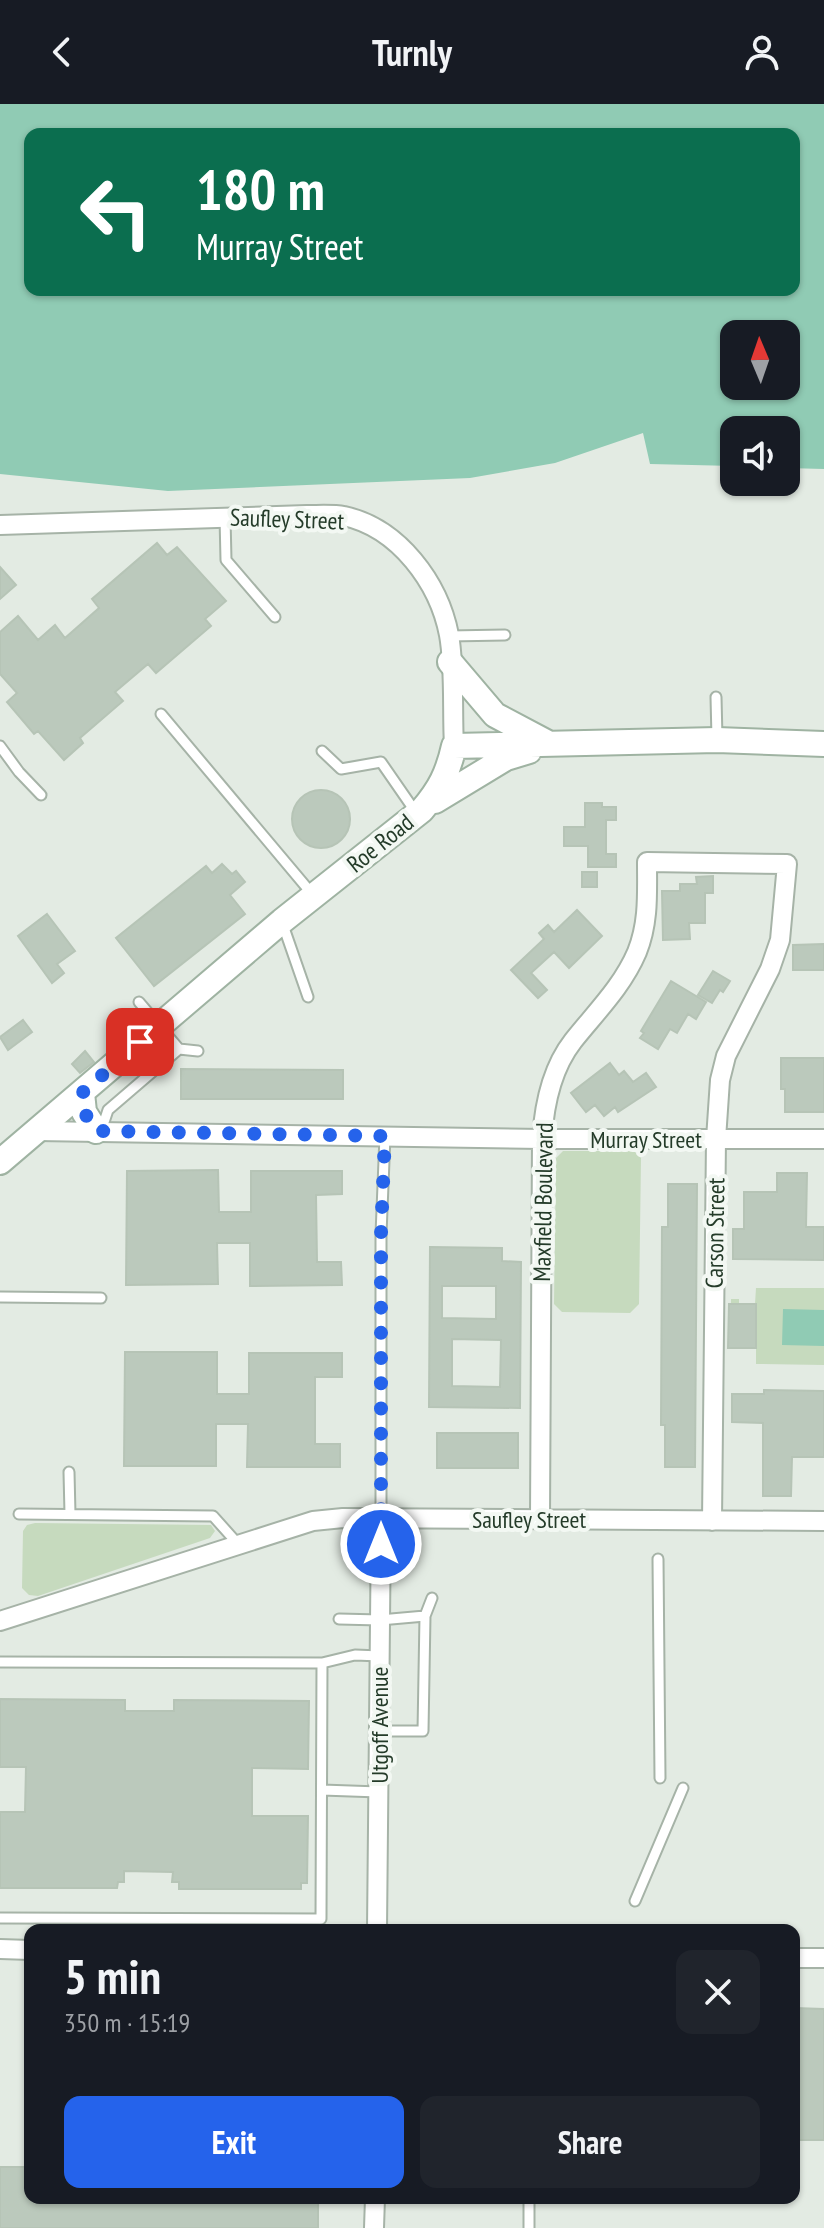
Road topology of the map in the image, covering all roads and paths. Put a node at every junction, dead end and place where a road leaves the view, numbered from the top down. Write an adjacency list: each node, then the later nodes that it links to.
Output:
1 (225, 517): 2 (street, Saufley Street); 3 (lane); 5 (street, Saufley Street)
2 (0, 525)
3 (275, 617)
4 (505, 635): 5 (lane)
5 (449, 636): 6 (street, Saufley Street)
6 (450, 662): 10 (street); 13 (street, Saufley Street)
7 (716, 697): 9 (lane)
8 (161, 714): 18 (lane)
9 (717, 740): 10 (street); 11 (street)
10 (550, 744): 13 (street); 16 (street)
11 (824, 744)
12 (0, 746): 15 (lane)
13 (454, 746): 16 (street, Roe Road)
14 (322, 751): 16 (lane)
15 (41, 795)
16 (419, 812): 18 (street, Roe Road)
17 (787, 864): 29 (street, Maxfield Boulevard); 30 (street, Carson Street)
18 (314, 896): 19 (street, Roe Road)
19 (282, 921): 20 (lane); 22 (street, Roe Road)
20 (308, 997)
21 (139, 1002): 22 (lane)
22 (159, 1025): 23 (lane); 25 (street, Roe Road)
23 (179, 1049): 24 (lane); 27 (lane)
24 (198, 1051)
25 (82, 1093): 26 (street, Roe Road); 27 (street)
26 (37, 1131): 27 (street, Murray Street); 32 (street, Roe Road)
27 (99, 1131): 28 (street, Murray Street)
28 (385, 1136): 29 (street, Murray Street); 39 (lane)
29 (542, 1139): 30 (street, Murray Street); 38 (street, Maxfield Boulevard)
30 (716, 1139): 31 (street, Murray Street); 40 (street, Carson Street)
31 (824, 1139)
32 (0, 1162)
33 (0, 1297): 34 (lane)
34 (101, 1298)
35 (69, 1472): 37 (lane)
36 (19, 1514): 37 (lane)
37 (70, 1514): 42 (lane)
38 (540, 1518): 39 (street, Saufley Street); 40 (street, Saufley Street)
39 (381, 1519): 42 (street, Saufley Street); 47 (street, Utgoff Avenue)
40 (712, 1521): 41 (street, Saufley Street)
41 (824, 1521)
42 (238, 1544): 48 (street, Saufley Street)
43 (658, 1559): 53 (lane)
44 (432, 1598): 45 (lane)
45 (425, 1616): 47 (lane); 52 (lane)
46 (339, 1619): 47 (lane)
47 (380, 1620): 49 (street, Utgoff Avenue)
48 (0, 1621)
49 (380, 1656): 51 (lane); 52 (street, Utgoff Avenue)
50 (0, 1662): 51 (lane)
51 (322, 1663): 55 (lane)
52 (379, 1731): 56 (street, Utgoff Avenue)
53 (660, 1778)
54 (683, 1788): 57 (lane)
55 (322, 1790): 56 (lane); 58 (lane)
56 (379, 1792): 59 (street, Utgoff Avenue)
57 (635, 1901)
58 (0, 1918)
59 (377, 1924)
60 (0, 1949): 61 (street)
61 (24, 1950)
62 (800, 1958): 63 (street)
63 (824, 1958)
64 (375, 2204): 66 (street)
65 (529, 2204): 67 (lane)
66 (374, 2228)
67 (529, 2228)

